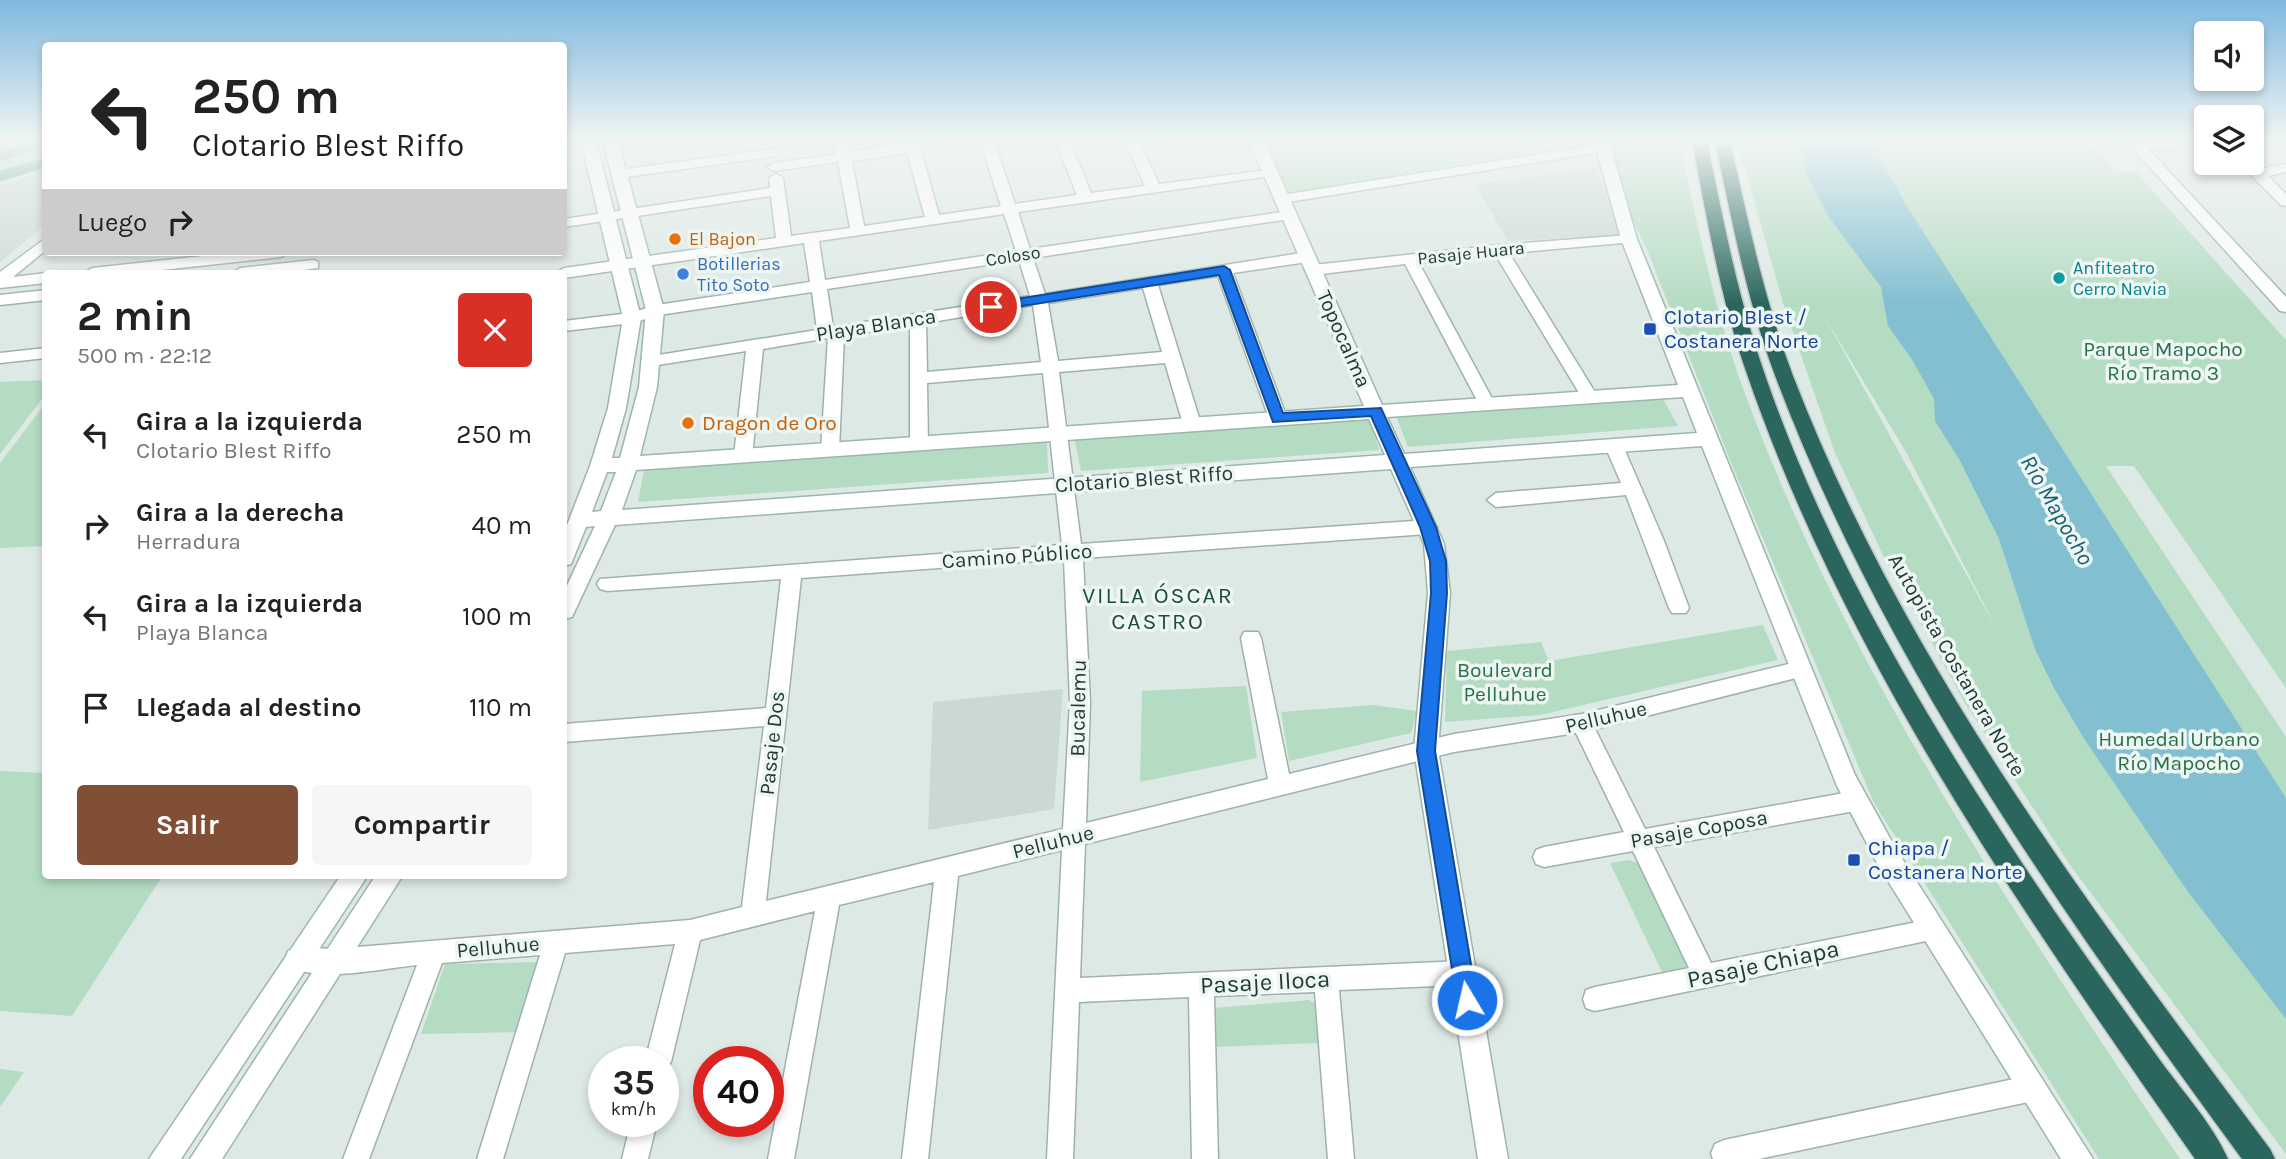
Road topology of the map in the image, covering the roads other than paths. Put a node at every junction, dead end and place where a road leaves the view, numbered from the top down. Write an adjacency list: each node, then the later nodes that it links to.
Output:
1 (601, 195): 20 (street)
2 (625, 195): 19 (street)
3 (747, 195): 19 (street)
4 (778, 195): 26 (street)
5 (851, 195): 23 (street)
6 (926, 195): 21 (street)
7 (1005, 195): 18 (street, Bucalemu)
8 (1084, 195): 16 (street)
9 (1113, 195): 16 (street)
10 (1280, 195): 17 (street, Topocalma)
11 (1346, 195): 17 (street, Coloso)
12 (1616, 195): 25 (street)
13 (1710, 195): 131 (highway)
14 (1735, 195): 132 (highway, Autopista Costanera Norte)
15 (2183, 195): 47 (street)
16 (1086, 199): 18 (street)
17 (1285, 207): 29 (street, Coloso); 34 (street, Topocalma)
18 (1010, 210): 21 (street); 29 (street, Bucalemu)
19 (629, 211): 20 (street); 33 (street)
20 (607, 218): 22 (street); 35 (street)
21 (933, 221): 23 (street)
22 (567, 223)
23 (858, 232): 24 (street)
24 (811, 239): 26 (street); 43 (street)
25 (1629, 239): 28 (street, Pasaje Huara); 60 (street)
26 (784, 243): 33 (street)
27 (42, 245): 41 (street)
28 (1499, 249): 31 (street, Pasaje Huara); 61 (street)
29 (1024, 254): 43 (street, Coloso); 46 (street, Bucalemu)
30 (245, 256): 36 (street)
31 (1410, 259): 34 (street, Pasaje Huara); 62 (street)
32 (314, 263): 37 (street)
33 (643, 263): 35 (street); 48 (street)
34 (1310, 263): 38 (street, Playa Blanca); 63 (street, Topocalma)
35 (620, 267): 39 (street); 49 (street)
36 (119, 270)
37 (262, 270)
38 (1224, 270): 42 (street, Playa Blanca); 64 (street)
39 (567, 273)
40 (42, 278): 41 (street)
41 (0, 281)
42 (1149, 282): 46 (street, Playa Blanca); 55 (street)
43 (818, 285): 48 (street, Coloso); 52 (street)
44 (42, 295): 45 (street)
45 (0, 300)
46 (1040, 300): 50 (street, Playa Blanca); 58 (street, Bucalemu)
47 (2286, 307)
48 (655, 310): 49 (street, Coloso); 57 (street)
49 (632, 318): 51 (street, Coloso); 74 (street)
50 (918, 319): 52 (street, Playa Blanca); 59 (street)
51 (567, 326)
52 (831, 332): 53 (street, Playa Blanca); 70 (street)
53 (755, 345): 57 (street, Playa Blanca); 71 (street)
54 (42, 353): 56 (street)
55 (1172, 357): 58 (street); 65 (street)
56 (0, 358)
57 (652, 361): 73 (street)
58 (1051, 367): 59 (street); 66 (street, Bucalemu)
59 (918, 378): 68 (street)
60 (1689, 390): 61 (street); 67 (street)
61 (1590, 397): 62 (street)
62 (1487, 404): 63 (street)
63 (1376, 411): 64 (street); 72 (street, Topocalma)
64 (1278, 418): 65 (street)
65 (1192, 424): 66 (street)
66 (1059, 434): 68 (street); 75 (street, Bucalemu)
67 (1708, 439): 69 (street, Clotario Blest Riffo); 88 (street)
68 (919, 444): 70 (street)
69 (1614, 446): 72 (street, Clotario Blest Riffo); 76 (street)
70 (830, 450): 71 (street)
71 (743, 456): 73 (street)
72 (1400, 461): 75 (street, Clotario Blest Riffo); 80 (street, Topocalma)
73 (628, 464): 74 (street); 78 (street)
74 (600, 466): 79 (street)
75 (1065, 485): 78 (street, Clotario Blest Riffo); 82 (street, Bucalemu)
76 (1633, 488): 77 (street); 86 (street)
77 (1496, 500)
78 (606, 518): 79 (street, Clotario Blest Riffo); 85 (street)
79 (580, 520): 81 (street)
80 (1428, 527): 82 (street, Camino Público); 92 (street, Topocalma)
81 (567, 551)
82 (1073, 552): 83 (street, Camino Público); 95 (street, Bucalemu)
83 (792, 571): 84 (street, Camino Público); 89 (street, Pasaje Dos)
84 (607, 584)
85 (567, 604)
86 (1679, 608)
87 (1251, 638): 93 (street)
88 (1801, 669): 90 (street, Pelluhue); 94 (street)
89 (775, 716): 91 (street); 102 (street, Pasaje Dos)
90 (1582, 723): 92 (street, Pelluhue); 96 (street)
91 (567, 733)
92 (1426, 751): 93 (street, Pelluhue); 109 (street, Topocalma)
93 (1280, 786): 95 (street, Pelluhue)
94 (1855, 801): 96 (street, Pasaje Coposa); 104 (street)
95 (1074, 836): 98 (street, Pelluhue); 113 (street, Bucalemu)
96 (1639, 840): 97 (street, Pasaje Coposa); 110 (street)
97 (1544, 858)
98 (947, 868): 101 (street, Pelluhue); 125 (street)
99 (352, 879): 107 (street)
100 (387, 879): 108 (street)
101 (829, 897): 102 (street, Pelluhue); 124 (street)
102 (753, 915): 103 (street, Pelluhue)
103 (690, 930): 105 (street, Pelluhue); 115 (street)
104 (1932, 930): 110 (street, Pasaje Chiapa); 116 (street)
105 (556, 942): 106 (street, Pelluhue); 122 (street)
106 (434, 953): 108 (street, Pelluhue); 121 (street)
107 (297, 959): 108 (street, Pelluhue); 119 (street)
108 (333, 961): 120 (street)
109 (1463, 973): 111 (street, Pasaje Iloca); 129 (street, Topocalma)
110 (1705, 976): 114 (street, Pasaje Chiapa)
111 (1326, 979): 112 (street, Pasaje Iloca); 128 (street)
112 (1201, 985): 113 (street, Pasaje Iloca); 127 (street)
113 (1068, 991): 126 (street, Bucalemu)
114 (1595, 999)
115 (662, 1046)
116 (2033, 1088): 118 (street); 130 (street)
117 (640, 1137): 123 (street)
118 (1724, 1153)
119 (164, 1159)
120 (205, 1159)
121 (356, 1159)
122 (490, 1159)
123 (635, 1159)
124 (781, 1159)
125 (915, 1159)
126 (1060, 1159)
127 (1205, 1159)
128 (1341, 1159)
129 (1493, 1159)
130 (2078, 1159)
131 (2213, 1159)
132 (2260, 1159)

